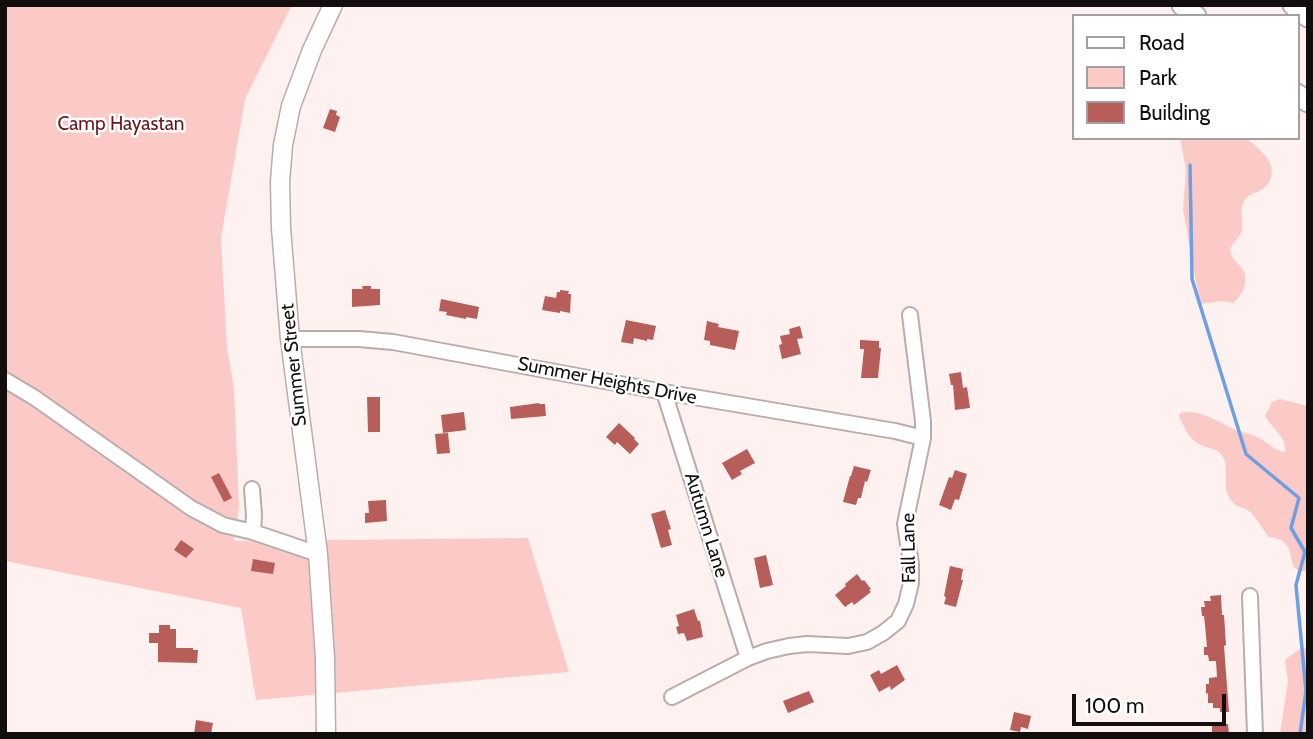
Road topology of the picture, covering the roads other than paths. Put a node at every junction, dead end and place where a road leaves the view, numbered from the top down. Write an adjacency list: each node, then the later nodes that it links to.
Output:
1 (333, 5): 5 (main road, Summer Street)
2 (1293, 5): 3 (highway)
3 (1308, 17)
4 (910, 315): 8 (street, Fall Lane)
5 (290, 340): 7 (street, Summer Heights Drive); 11 (main road, Summer Street)
6 (5, 380): 10 (street)
7 (664, 392): 8 (street, Summer Heights Drive); 13 (street, Autumn Lane)
8 (923, 438): 13 (street, Fall Lane)
9 (252, 489): 10 (street)
10 (253, 532): 11 (street)
11 (318, 554): 15 (main road, Summer Street)
12 (1250, 596): 16 (street)
13 (748, 658): 14 (street, Fall Lane)
14 (672, 697)
15 (326, 734)
16 (1255, 734)

